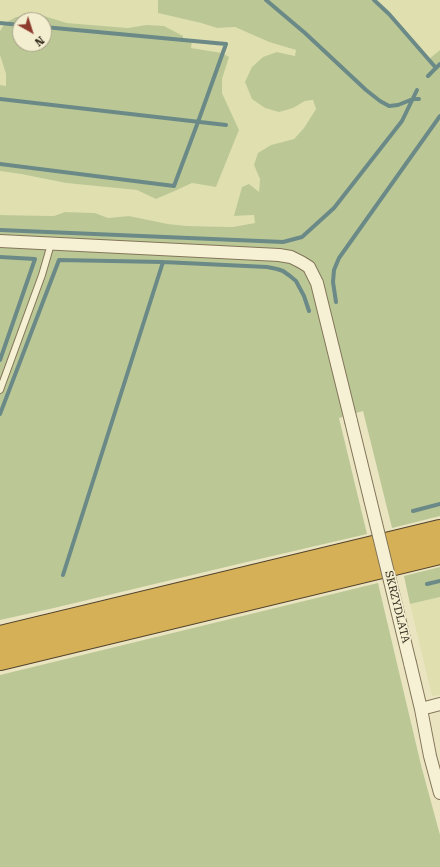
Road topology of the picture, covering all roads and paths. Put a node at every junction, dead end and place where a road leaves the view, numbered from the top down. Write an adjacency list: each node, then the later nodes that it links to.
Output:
1 (0, 241): 2 (street, SKRZYDLATA)
2 (51, 244): 3 (lane); 9 (street, SKRZYDLATA, bridge)
3 (0, 390)
4 (440, 531): 6 (highway)
5 (440, 553): 7 (highway)
6 (0, 637)
7 (0, 659)
8 (440, 704): 9 (street)
9 (421, 709): 10 (street, SKRZYDLATA)
10 (440, 793)

